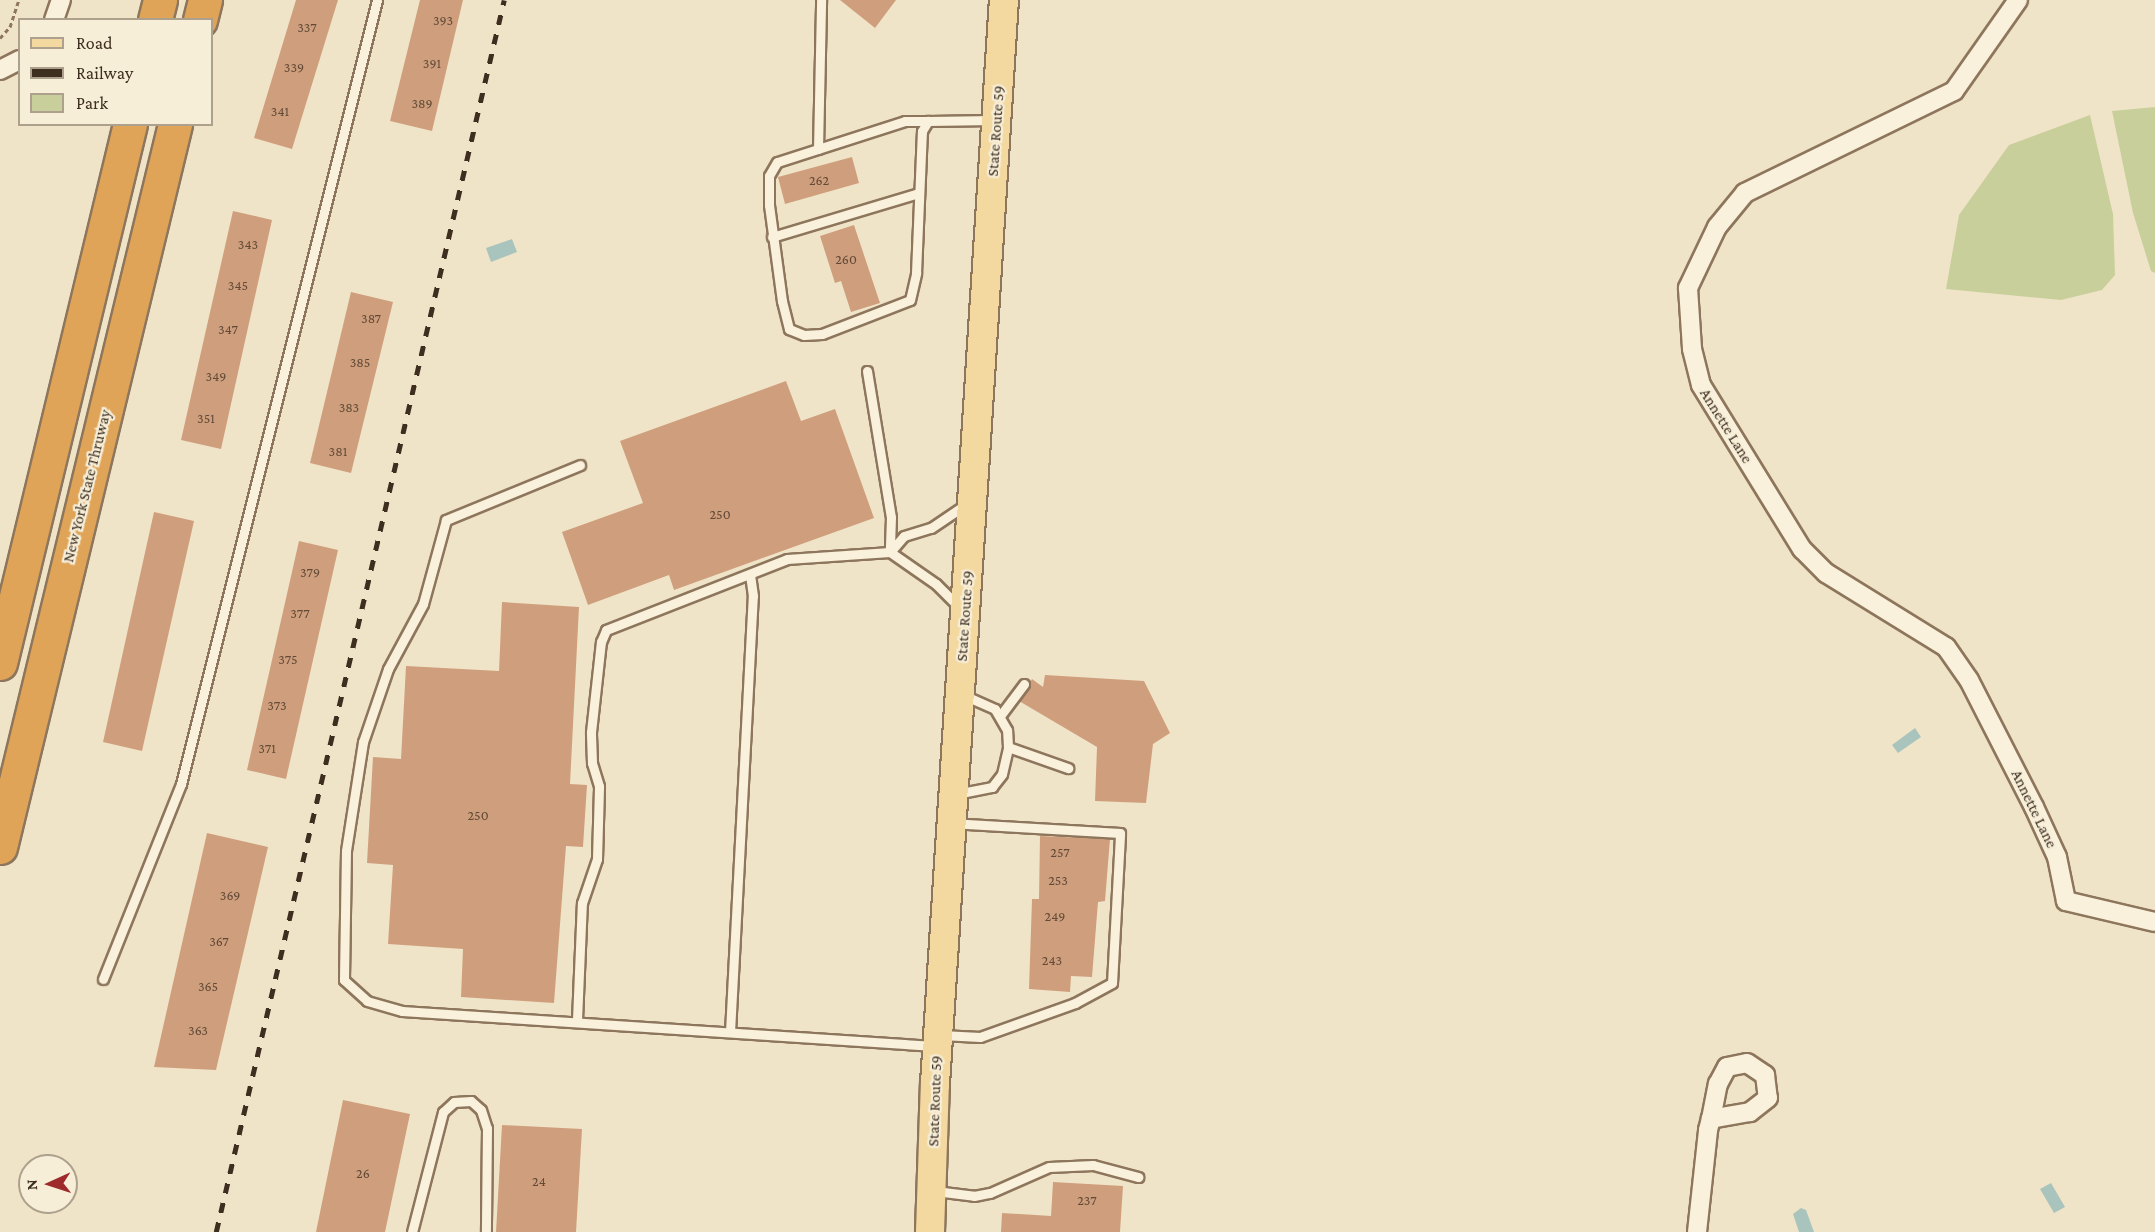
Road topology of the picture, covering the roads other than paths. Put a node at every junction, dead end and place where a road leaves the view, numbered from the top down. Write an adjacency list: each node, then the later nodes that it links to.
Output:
1 (61, 0): 8 (street)
2 (160, 0): 9 (highway)
3 (205, 0): 10 (highway)
4 (377, 0): 38 (lane)
5 (821, 0): 17 (lane)
6 (1004, 0): 13 (main road, State Route 59)
7 (2018, 0): 37 (street, Annette Lane)
8 (55, 18)
9 (156, 18)
10 (200, 18)
11 (18, 61): 12 (street)
12 (0, 70)
13 (997, 120): 14 (lane); 22 (main road, State Route 59)
14 (928, 121): 17 (lane); 18 (lane)
15 (130, 126): 26 (highway)
16 (175, 126): 30 (highway, New York State Thruway)
17 (818, 149): 19 (lane)
18 (919, 193): 19 (lane); 19 (lane)
19 (772, 237)
20 (867, 371): 23 (lane)
21 (580, 465): 39 (lane)
22 (973, 499): 23 (lane); 25 (main road, State Route 59)
23 (890, 552): 24 (lane); 25 (lane)
24 (750, 575): 39 (lane); 40 (lane)
25 (966, 613): 28 (main road, State Route 59)
26 (0, 663)
27 (1024, 684): 29 (lane)
28 (960, 694): 29 (lane); 33 (main road, State Route 59)
29 (1000, 716): 31 (lane)
30 (25, 741): 35 (highway, New York State Thruway); 36 (highway)
31 (1008, 747): 32 (lane); 33 (lane)
32 (1068, 768)
33 (954, 794): 34 (main road, State Route 59)
34 (952, 823): 41 (main road, State Route 59); 41 (lane)
35 (0, 847)
36 (0, 871)
37 (2155, 922)
38 (103, 979)
39 (577, 1020): 40 (lane)
40 (730, 1032): 41 (lane)
41 (938, 1041): 44 (main road, State Route 59)
42 (1711, 1119): 48 (street)
43 (1138, 1177): 44 (lane)
44 (933, 1191): 47 (main road, State Route 59)
45 (412, 1232): 46 (lane)
46 (486, 1232)
47 (930, 1232)
48 (1697, 1232)

